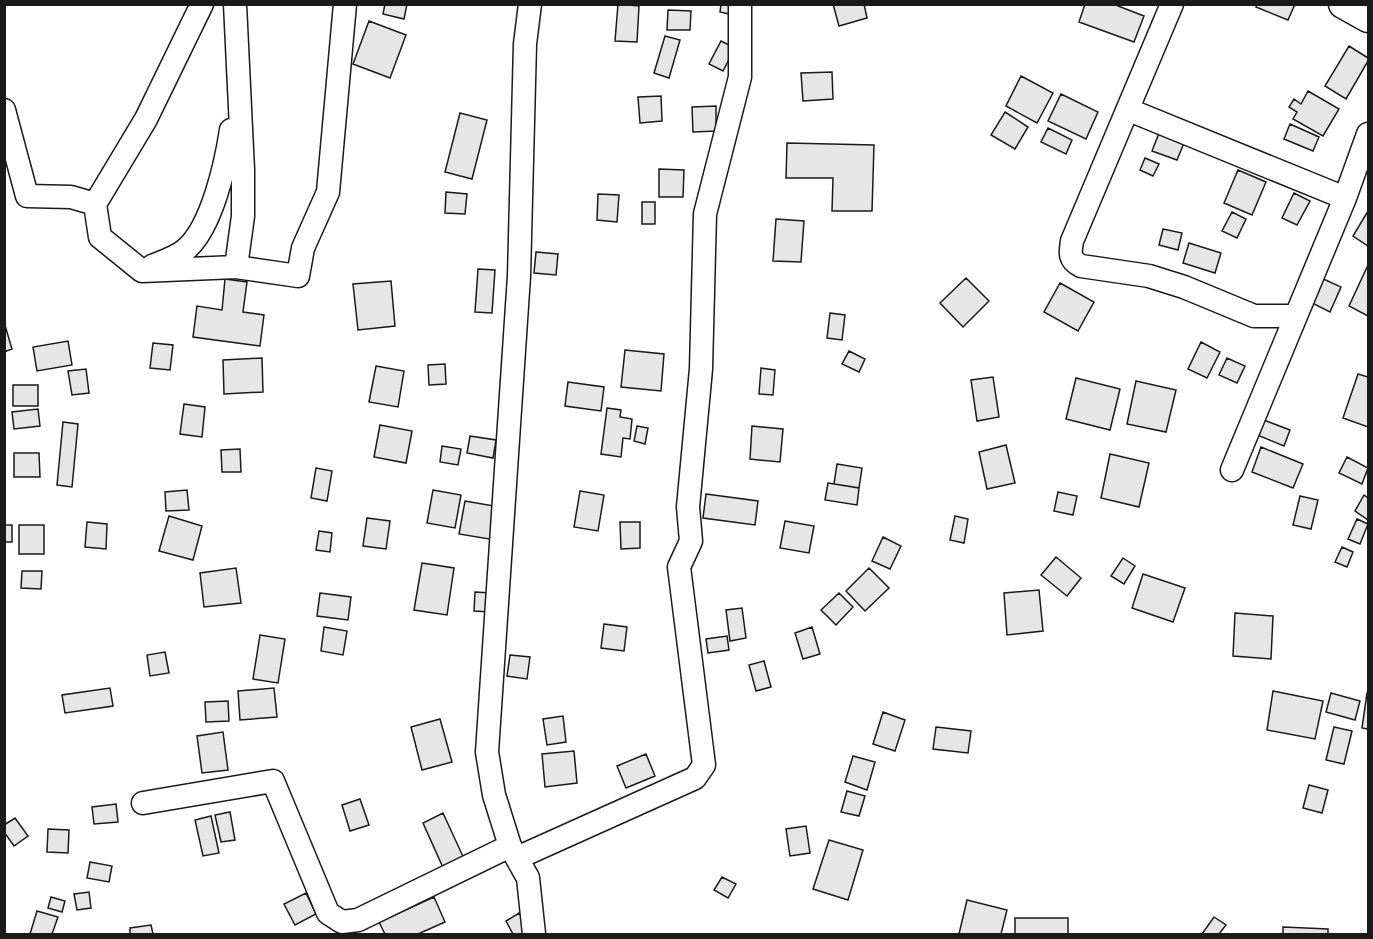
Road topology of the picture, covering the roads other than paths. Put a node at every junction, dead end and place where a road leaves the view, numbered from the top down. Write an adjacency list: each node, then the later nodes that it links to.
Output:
1 (202, 4): 14 (street)
2 (235, 4): 9 (street)
3 (345, 4): 15 (street)
4 (530, 4): 20 (street)
5 (740, 4): 20 (street)
6 (1172, 4): 11 (street)
7 (1343, 4): 8 (street)
8 (1368, 18)
9 (238, 81): 15 (street); 16 (street)
10 (4, 110): 14 (street)
11 (1129, 110): 13 (street); 17 (street)
12 (1368, 134): 13 (street)
13 (1345, 198): 17 (street)
14 (95, 204): 16 (street)
15 (236, 267): 16 (street)
16 (142, 271)
17 (1296, 316): 18 (street)
18 (1232, 470)
19 (143, 803): 20 (street)
20 (513, 852): 21 (street)
21 (534, 934)

